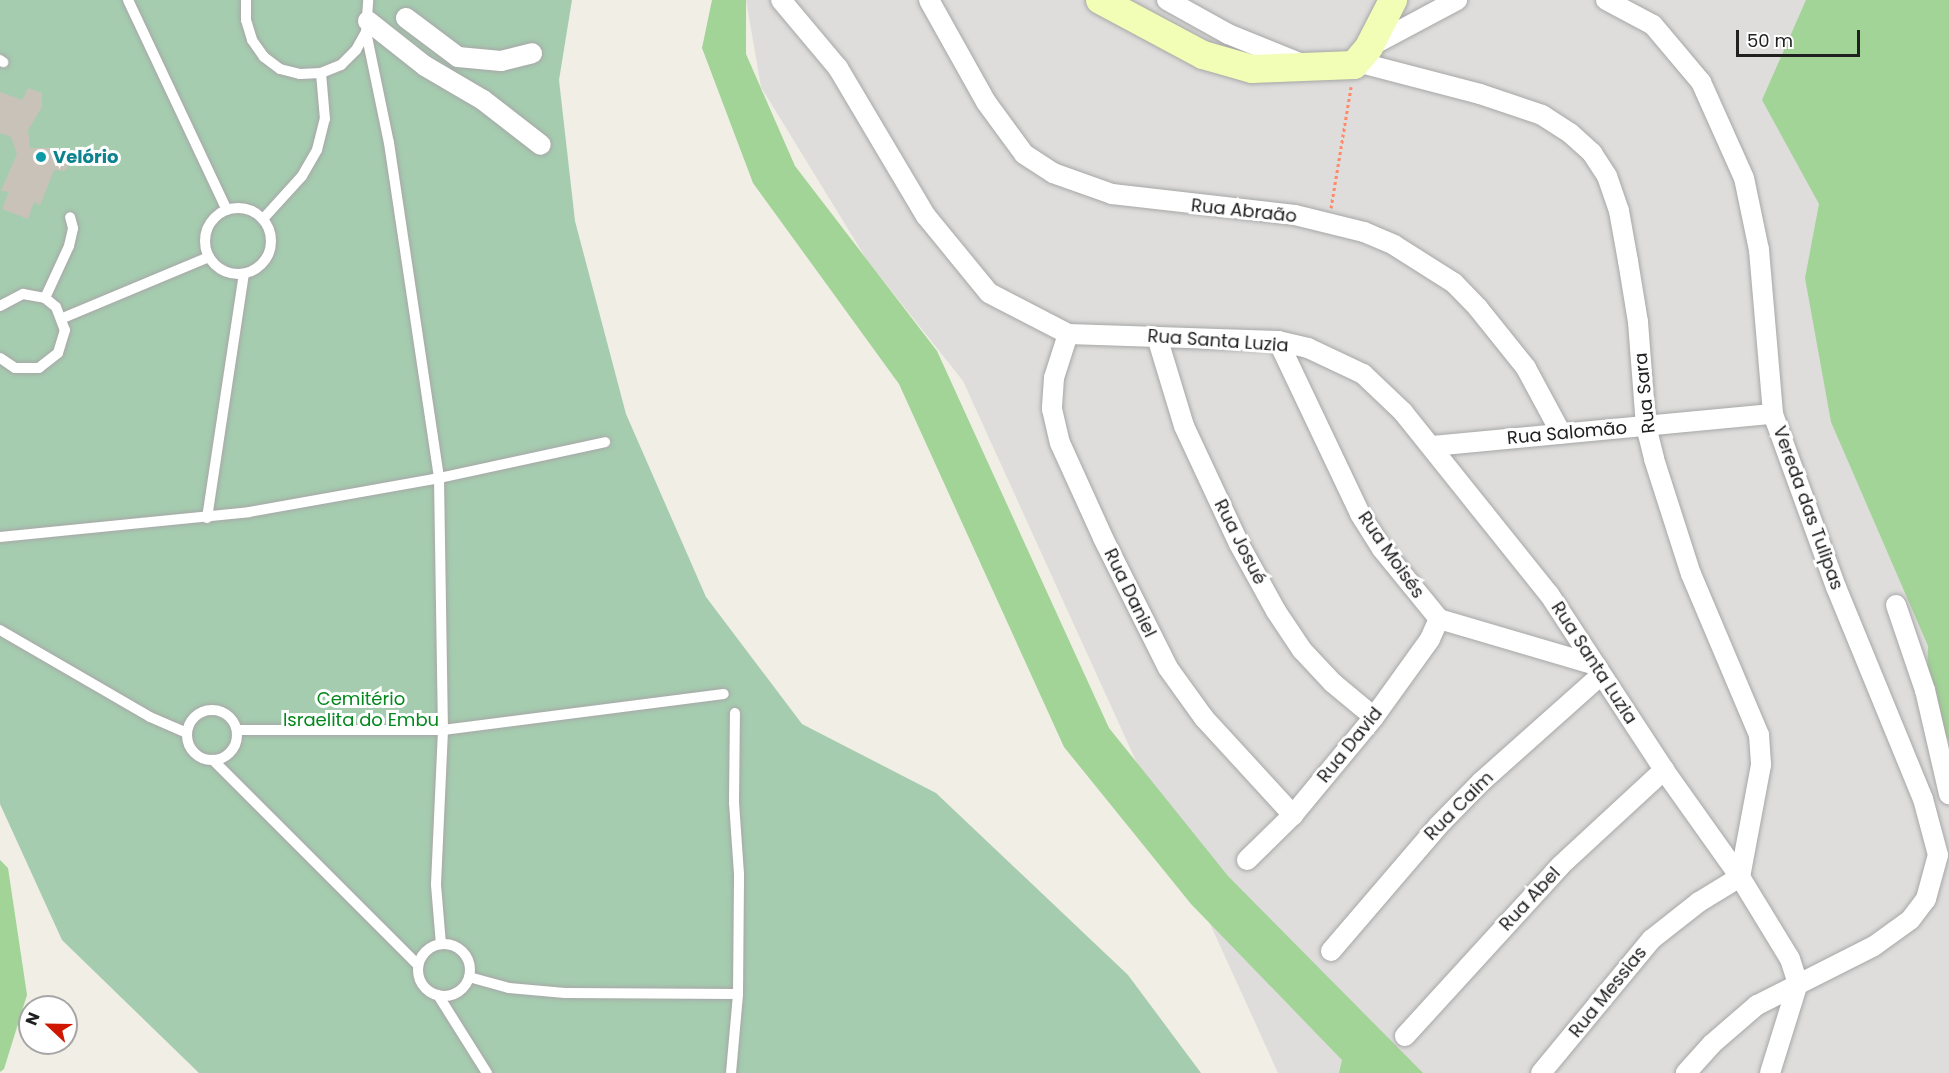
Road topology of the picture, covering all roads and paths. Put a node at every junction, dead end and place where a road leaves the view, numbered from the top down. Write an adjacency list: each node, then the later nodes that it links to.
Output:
1 (128, 0): 18 (lane)
2 (246, 0): 16 (lane)
3 (368, 0): 12 (lane)
4 (781, 0): 27 (street, Rua Santa Luzia)
5 (929, 0): 21 (street, Rua Abraão)
6 (1100, 0): 15 (main road)
7 (1167, 0): 15 (street)
8 (1393, 0): 14 (main road)
9 (1457, 0): 14 (street)
10 (1606, 0): 31 (street, Vereda das Tulipas)
11 (406, 18): 13 (street)
12 (367, 26): 16 (lane); 17 (street); 36 (lane)
13 (532, 53)
14 (1361, 56): 15 (main road); 21 (path); 32 (street, Rua Sara)
15 (1313, 68)
16 (321, 73): 20 (lane)
17 (541, 145)
18 (227, 210): 20 (lane); 22 (lane)
19 (70, 217): 24 (lane)
20 (263, 219): 23 (lane)
21 (1328, 221): 33 (street, Rua Abraão)
22 (209, 257): 23 (lane); 26 (lane)
23 (244, 274): 37 (lane)
24 (45, 298): 25 (lane); 26 (lane)
25 (0, 306)
26 (63, 318): 30 (lane)
27 (1068, 334): 28 (street, Rua Santa Luzia); 52 (street, Rua Daniel)
28 (1157, 337): 29 (street, Rua Santa Luzia); 45 (street, Rua Josué)
29 (1278, 342): 35 (street, Rua Santa Luzia); 40 (street, Rua Moisés)
30 (1, 362)
31 (1773, 414): 32 (street, Rua Salomão); 53 (street, Vereda das Tulipas)
32 (1646, 426): 33 (street, Rua Salomão); 55 (street, Rua Sara)
33 (1561, 433): 35 (street, Rua Salomão)
34 (605, 442): 36 (lane)
35 (1432, 446): 42 (street, Rua Santa Luzia)
36 (439, 478): 37 (lane); 47 (lane)
37 (207, 518): 38 (lane)
38 (0, 537)
39 (1896, 605): 51 (street)
40 (1439, 619): 42 (street); 45 (street, Rua David)
41 (0, 630): 48 (lane)
42 (1598, 670): 50 (street, Rua Santa Luzia); 57 (street, Rua Caim)
43 (724, 694): 47 (lane)
44 (735, 713): 61 (lane)
45 (1374, 717): 52 (street, Rua David)
46 (237, 730): 47 (lane); 48 (lane); 49 (lane)
47 (443, 730): 56 (lane)
48 (187, 733): 49 (lane)
49 (213, 760): 58 (lane)
50 (1664, 770): 55 (street, Rua Santa Luzia); 63 (street, Rua Abel)
51 (1949, 794)
52 (1293, 815): 54 (street, Rua David)
53 (1943, 856): 60 (street, Vereda das Tulipas)
54 (1247, 860)
55 (1740, 877): 60 (street); 66 (street, Rua Messias)
56 (441, 944): 58 (lane); 59 (lane)
57 (1331, 951)
58 (418, 965): 62 (lane)
59 (469, 977): 61 (lane); 62 (lane)
60 (1797, 983): 67 (street, Vereda das Tulipas); 68 (street)
61 (738, 994): 65 (lane)
62 (438, 995): 64 (lane)
63 (1406, 1036)
64 (488, 1073)
65 (731, 1073)
66 (1541, 1073)
67 (1686, 1073)
68 (1770, 1073)

